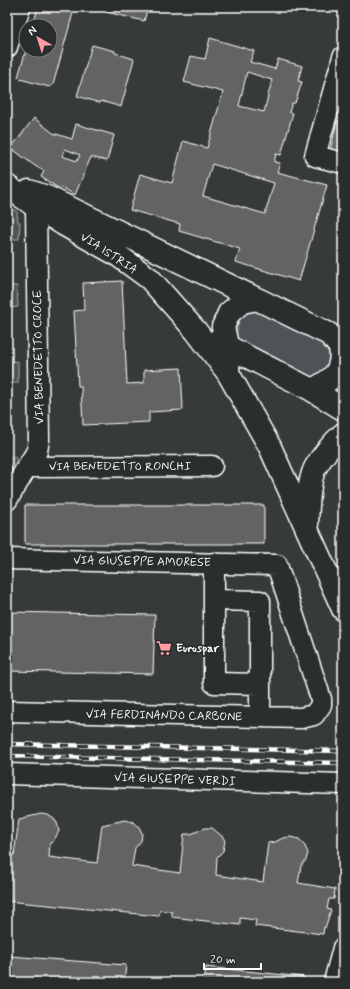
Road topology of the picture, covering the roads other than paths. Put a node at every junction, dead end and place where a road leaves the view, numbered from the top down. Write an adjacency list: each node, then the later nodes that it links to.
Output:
1 (20, 7): 2 (street)
2 (7, 47)
3 (343, 57): 4 (street)
4 (343, 163)
5 (7, 185): 6 (main road, VIA ISTRIA); 7 (main road, VIA ISTRIA)
6 (36, 207): 8 (main road, VIA ISTRIA); 16 (street, VIA BENEDETTO CROCE)
7 (257, 299): 9 (main road, VIA ISTRIA); 10 (main road)
8 (196, 331): 10 (main road); 11 (main road, VIA ISTRIA)
9 (339, 343): 12 (main road)
10 (228, 346): 11 (main road); 12 (main road)
11 (228, 373): 18 (main road, VIA ISTRIA)
12 (312, 390): 13 (main road)
13 (343, 409)
14 (343, 434): 18 (main road)
15 (212, 466): 16 (street, VIA BENEDETTO RONCHI)
16 (28, 467): 17 (street, VIA BENEDETTO CROCE)
17 (7, 500)
18 (307, 527): 22 (main road, VIA ISTRIA)
19 (7, 559): 20 (street, VIA GIUSEPPE AMORESE)
20 (214, 563): 21 (street); 25 (street, VIA GIUSEPPE AMORESE)
21 (214, 600): 23 (street); 23 (street)
22 (343, 609)
23 (260, 684): 26 (street)
24 (7, 711): 26 (street, VIA FERDINANDO CARBONE)
25 (318, 711): 26 (street, VIA FERDINANDO CARBONE)
26 (260, 717)
27 (7, 774): 28 (street, VIA GIUSEPPE VERDI)
28 (343, 784)
29 (343, 948): 30 (street)
30 (334, 982)

